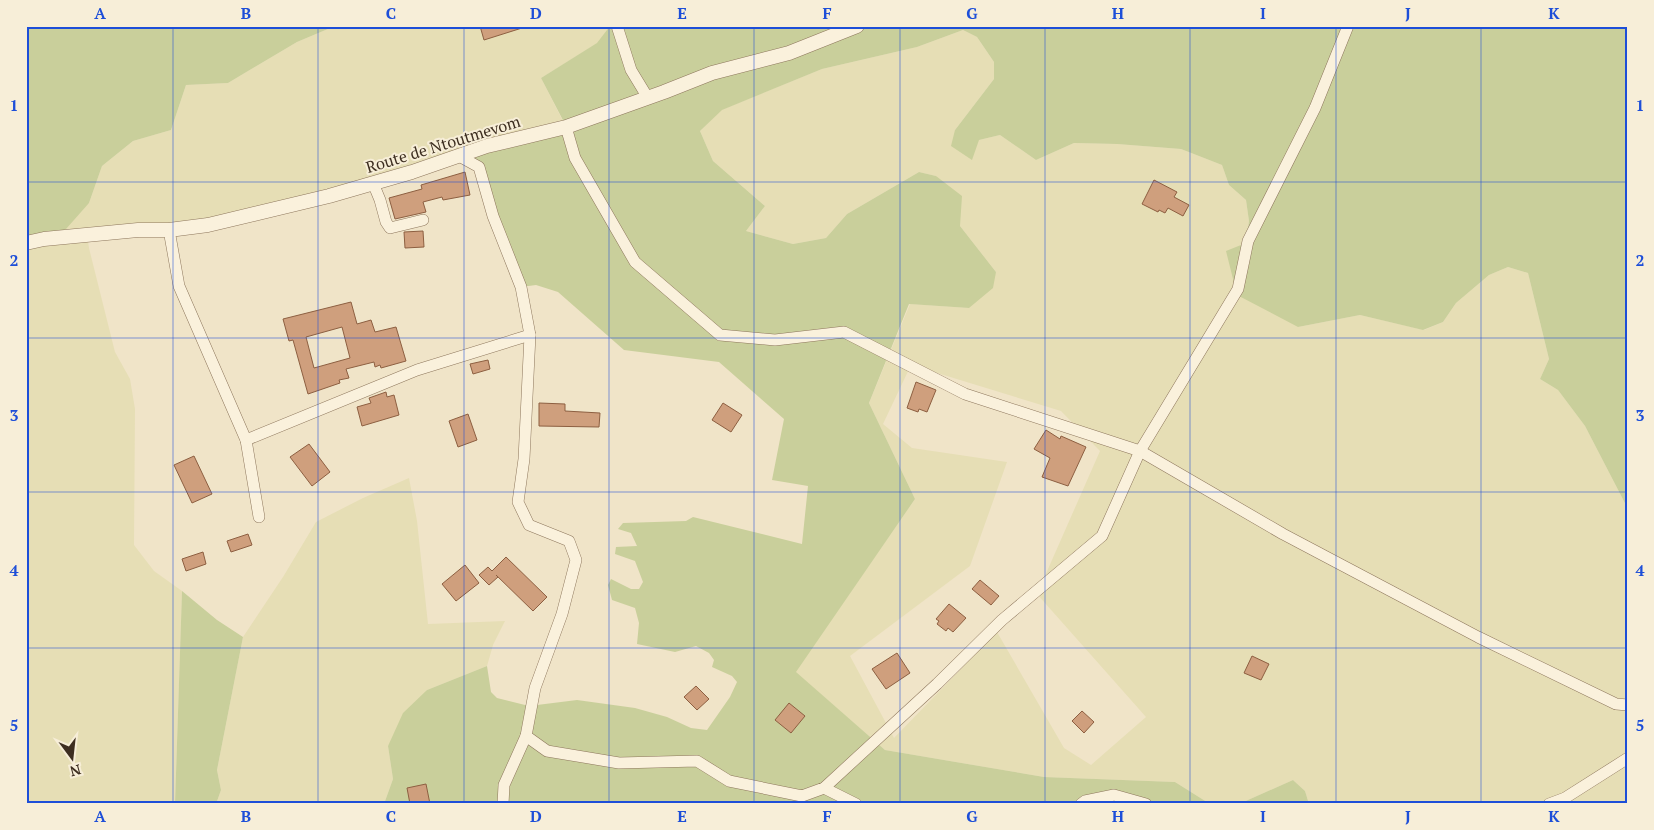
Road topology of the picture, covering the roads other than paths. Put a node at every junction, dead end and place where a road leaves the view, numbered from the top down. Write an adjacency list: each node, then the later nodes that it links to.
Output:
1 (617, 26): 4 (street)
2 (857, 26): 4 (street, Route de Ntoutmevom)
3 (1348, 26): 13 (street)
4 (648, 98): 5 (street, Route de Ntoutmevom)
5 (566, 127): 6 (street, Route de Ntoutmevom); 13 (street)
6 (459, 156): 7 (street, Route de Ntoutmevom); 11 (street)
7 (372, 184): 8 (street); 9 (street, Route de Ntoutmevom)
8 (423, 220)
9 (169, 230): 10 (street, Route de Ntoutmevom); 12 (street)
10 (26, 243)
11 (530, 335): 12 (street); 16 (street)
12 (246, 440): 14 (street)
13 (1140, 451): 15 (street); 18 (street)
14 (259, 517)
15 (1628, 705)
16 (526, 736): 18 (street); 19 (street)
17 (1628, 758): 23 (street)
18 (824, 788): 20 (street)
19 (503, 804)
20 (856, 804)
21 (1081, 804): 22 (street)
22 (1146, 804)
23 (1549, 804)

